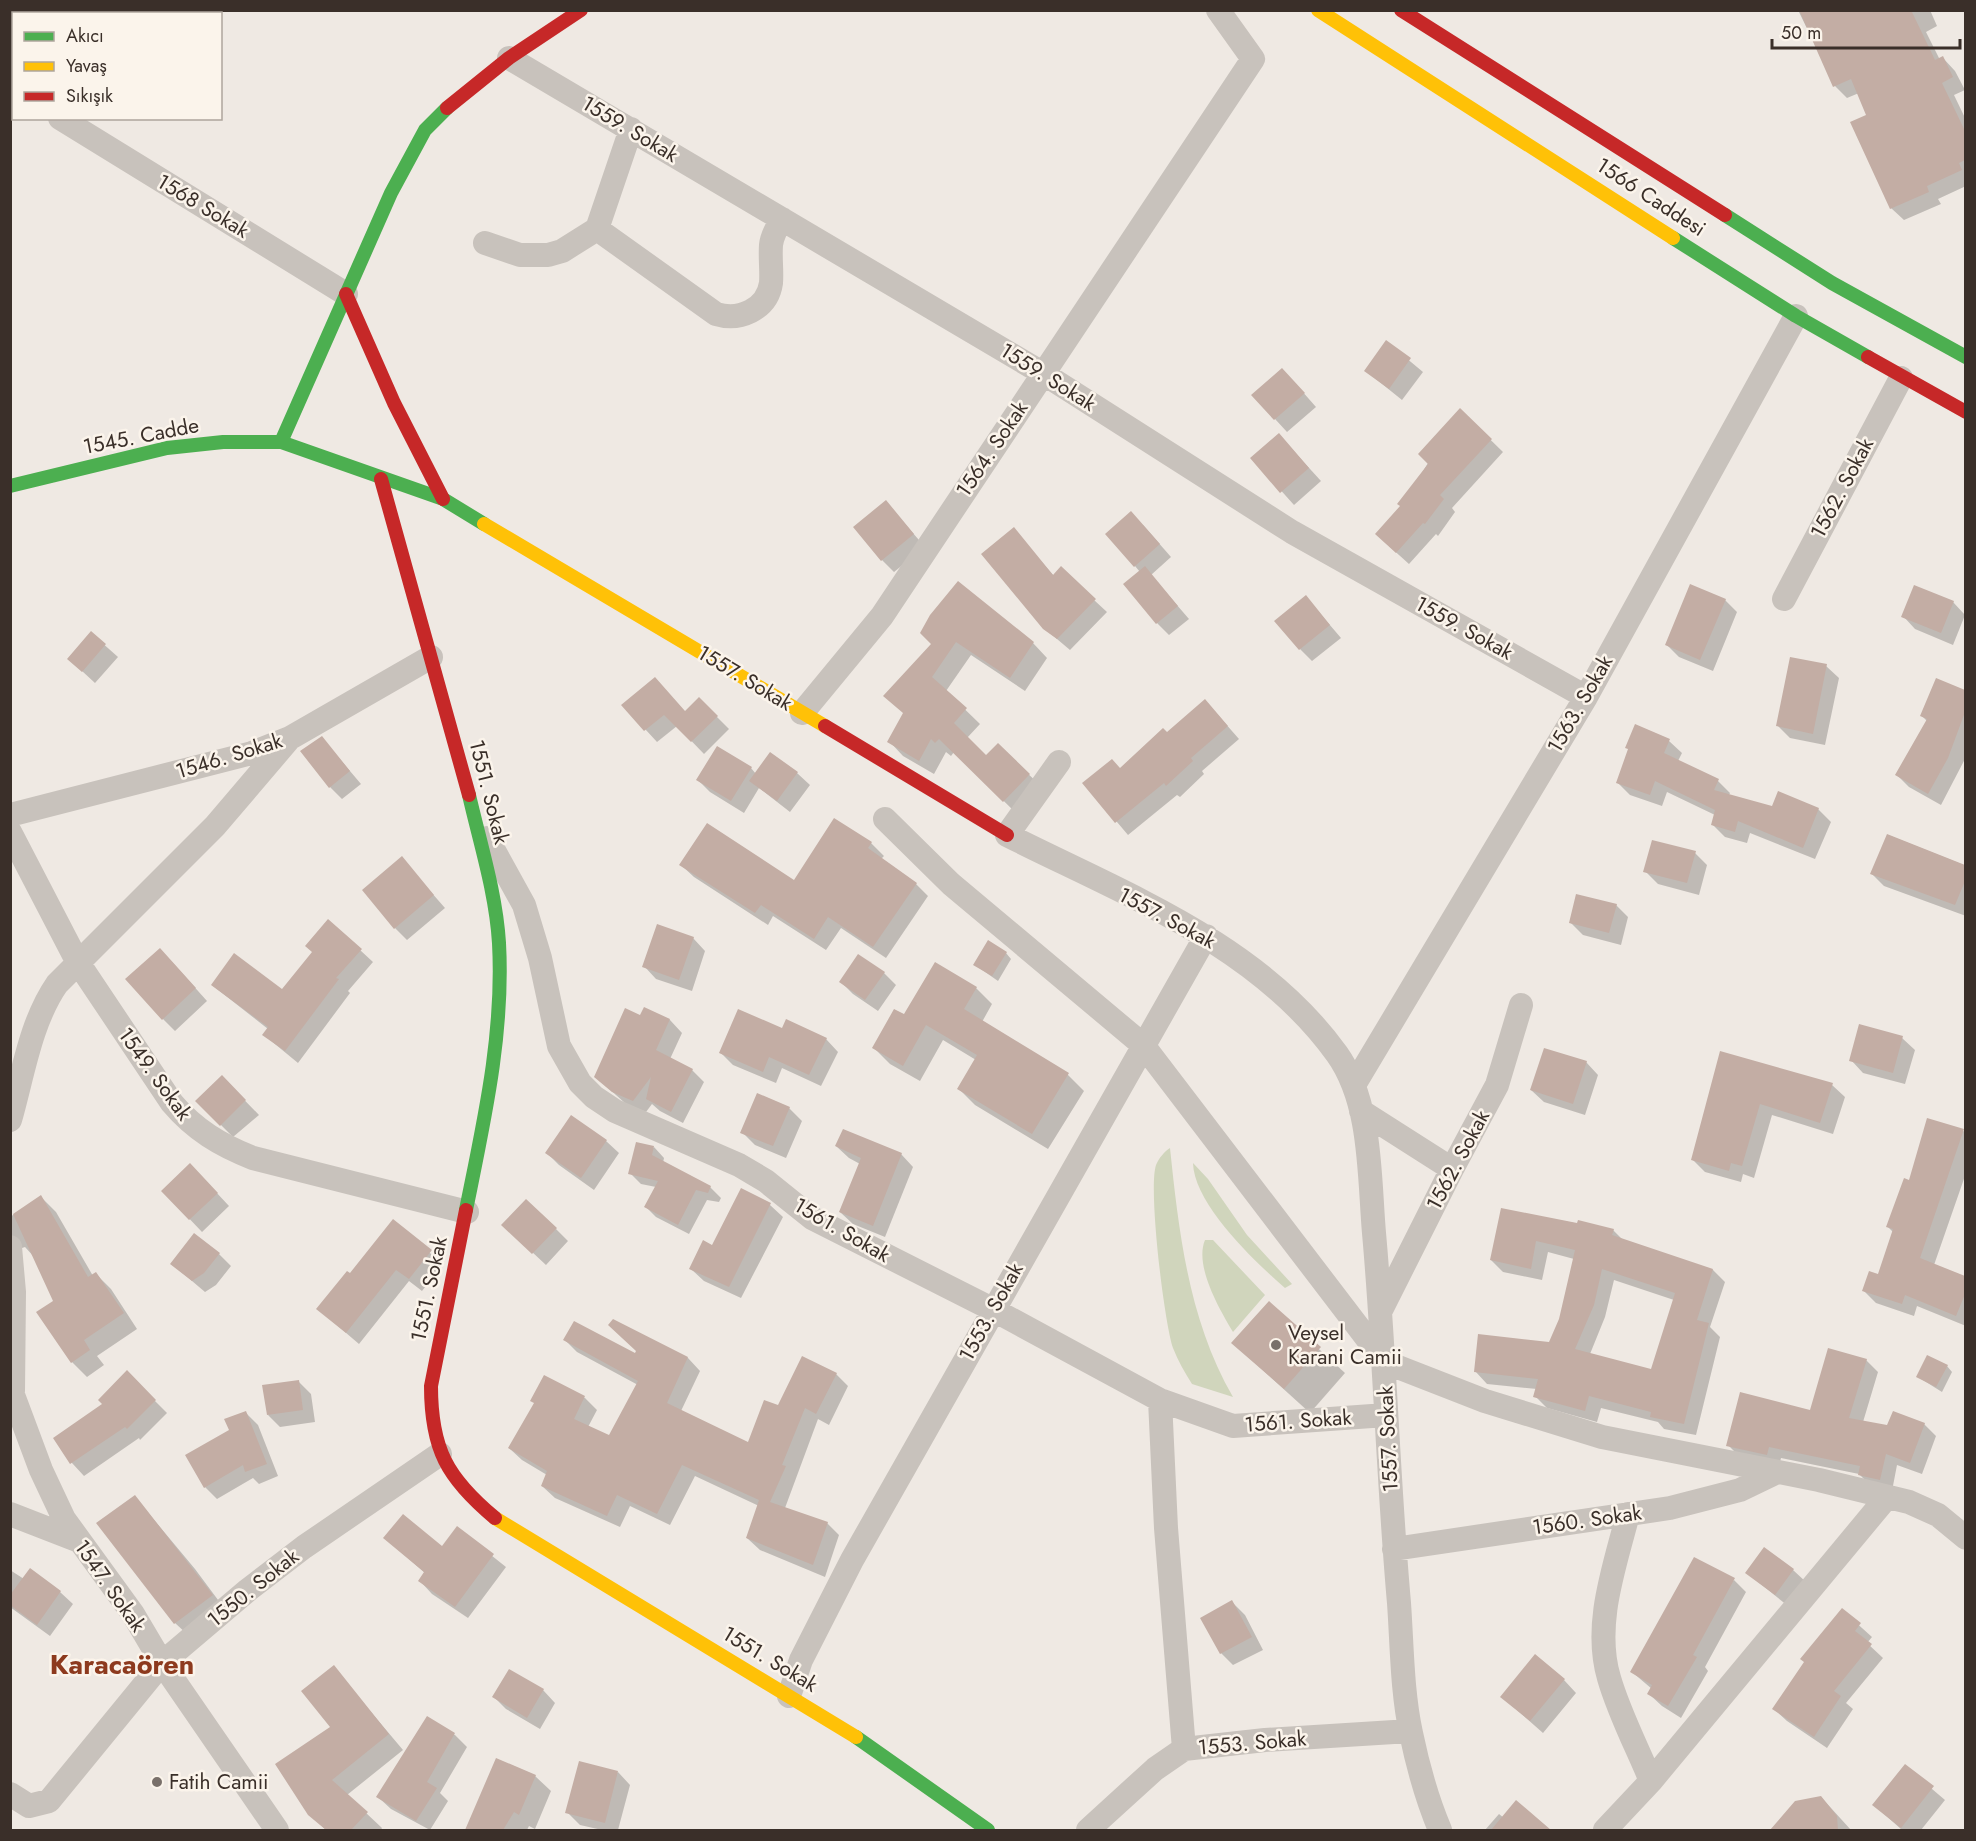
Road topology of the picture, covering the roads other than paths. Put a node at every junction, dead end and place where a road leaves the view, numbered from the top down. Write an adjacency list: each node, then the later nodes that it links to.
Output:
1 (581, 10): 5 (street)
2 (1218, 10): 14 (street, 1564. Sokak)
3 (1318, 10): 12 (street, 1566 Caddesi)
4 (1401, 10): 13 (street, 1566 Caddesi)
5 (509, 58): 7 (street, 1559. Sokak); 11 (street)
6 (63, 120): 11 (street, 1568 Sokak)
7 (630, 129): 8 (street, 1559. Sokak); 9 (street)
8 (782, 219): 9 (street); 14 (street, 1559. Sokak)
9 (597, 229): 10 (street)
10 (485, 243)
11 (346, 294): 17 (street); 20 (street)
12 (1796, 316): 15 (street, 1566 Caddesi); 23 (street, 1563. Sokak)
13 (1965, 357)
14 (1044, 374): 23 (street, 1559. Sokak); 24 (street, 1564. Sokak)
15 (1901, 378): 16 (street, 1566 Caddesi); 21 (street, 1562. Sokak)
16 (1965, 412)
17 (281, 442): 18 (street, 1557. Sokak); 19 (street, 1545. Cadde)
18 (381, 479): 20 (street, 1557. Sokak); 22 (street, 1551. Sokak)
19 (10, 486)
20 (442, 499): 24 (street, 1557. Sokak)
21 (1784, 599)
22 (431, 657): 25 (street, 1546. Sokak); 28 (street, 1551. Sokak)
23 (1586, 697): 36 (street, 1563. Sokak)
24 (802, 713): 31 (street, 1557. Sokak)
25 (290, 738): 27 (street, 1546. Sokak); 33 (street)
26 (1059, 762): 31 (street)
27 (10, 815)
28 (474, 817): 40 (street, 1551. Sokak); 42 (street, 1561. Sokak)
29 (885, 819): 35 (street)
30 (10, 832): 33 (street, 1549. Sokak)
31 (1007, 835): 32 (street, 1557. Sokak)
32 (1206, 936): 35 (street, 1553. Sokak); 36 (street, 1557. Sokak)
33 (76, 962): 38 (street); 40 (street, 1549. Sokak)
34 (1521, 1005): 39 (street, 1562. Sokak)
35 (1143, 1045): 42 (street, 1553. Sokak); 44 (street)
36 (1354, 1085): 37 (street, 1557. Sokak)
37 (1361, 1111): 39 (street); 43 (street, 1557. Sokak)
38 (10, 1120)
39 (1452, 1169): 43 (street, 1562. Sokak)
40 (467, 1212): 48 (street, 1551. Sokak)
41 (10, 1247): 45 (street)
42 (992, 1309): 46 (street, 1561. Sokak); 57 (street, 1553. Sokak)
43 (1381, 1310): 44 (street, 1557. Sokak)
44 (1385, 1362): 47 (street, 1557. Sokak); 49 (street)
45 (12, 1389): 54 (street, 1547. Sokak)
46 (1160, 1400): 47 (street, 1561. Sokak); 59 (street)
47 (1386, 1415): 55 (street, 1557. Sokak)
48 (440, 1454): 56 (street, 1550. Sokak); 57 (street, 1551. Sokak)
49 (1775, 1473): 50 (street); 52 (street, 1560. Sokak)
50 (1887, 1497): 53 (street); 60 (street)
51 (10, 1514): 54 (street)
52 (1628, 1514): 55 (street, 1560. Sokak); 60 (street)
53 (1965, 1538)
54 (77, 1540): 56 (street, 1547. Sokak)
55 (1394, 1549): 58 (street, 1557. Sokak)
56 (162, 1663): 61 (street, 1550. Sokak); 62 (street, 1547. Sokak)
57 (789, 1695): 63 (street, 1551. Sokak)
58 (1410, 1731): 59 (street, 1553. Sokak); 65 (street, 1557. Sokak)
59 (1184, 1749): 64 (street, 1553. Sokak)
60 (1651, 1781): 66 (street)
61 (10, 1794)
62 (277, 1830)
63 (988, 1830)
64 (1088, 1830)
65 (1440, 1830)
66 (1605, 1830)

